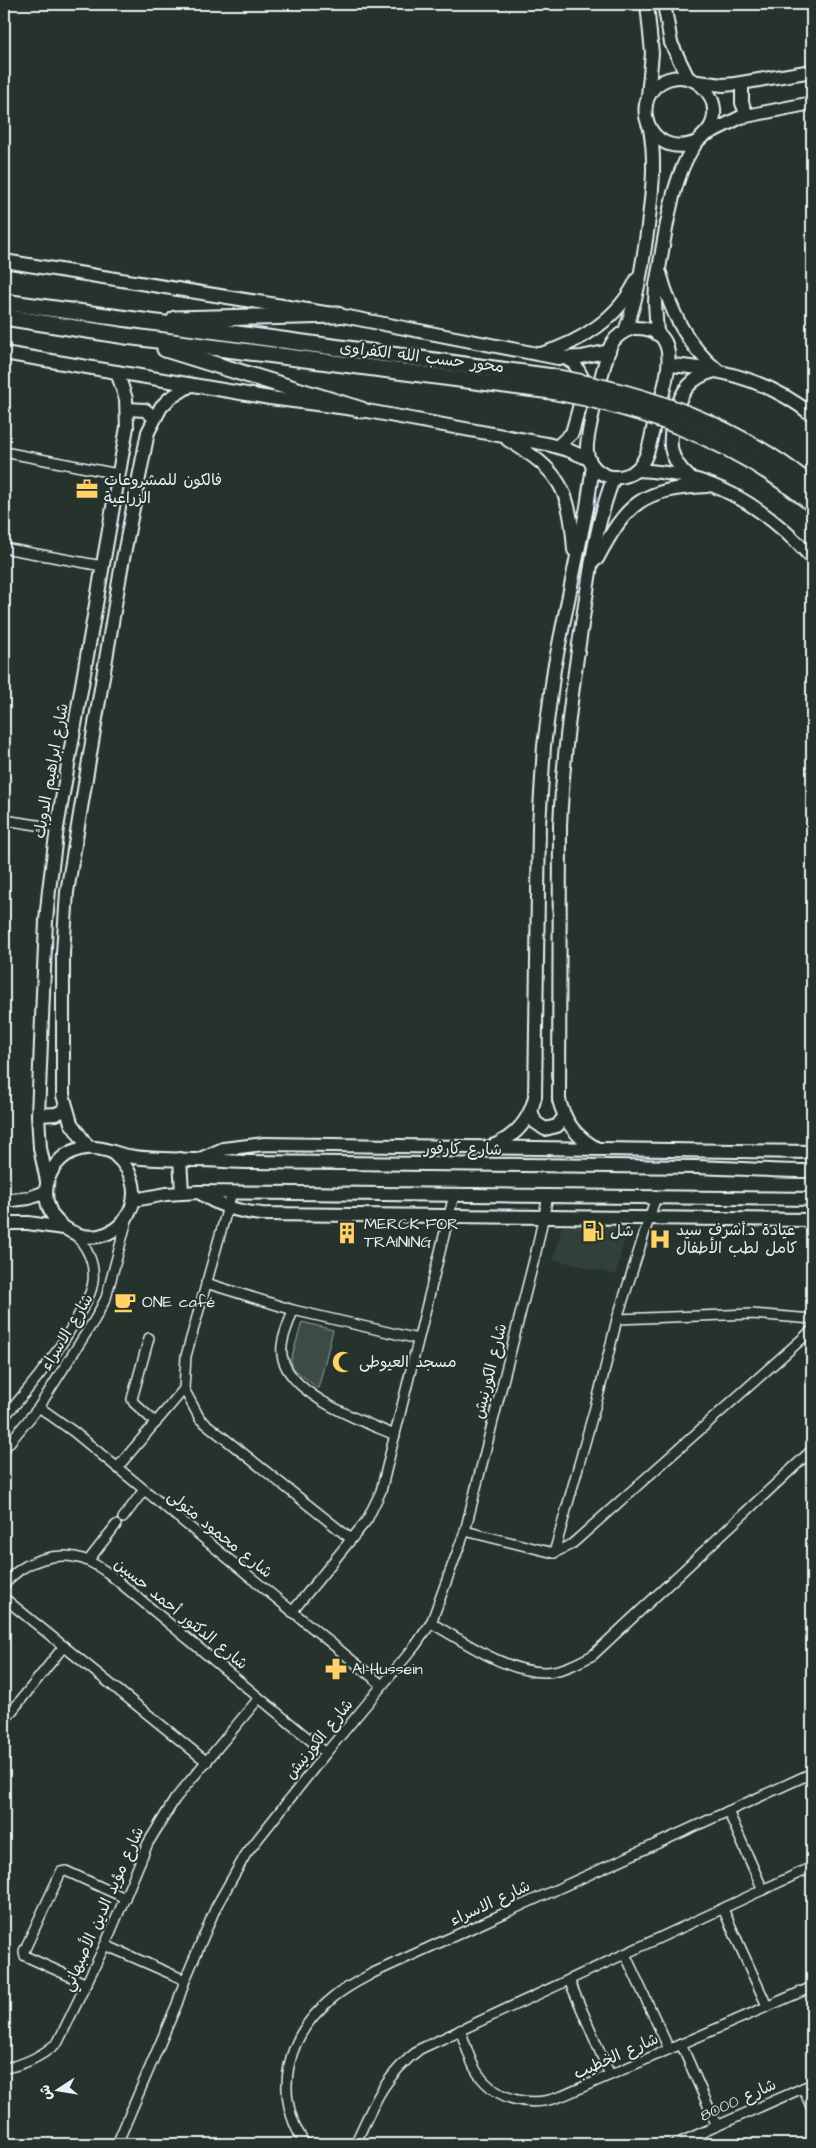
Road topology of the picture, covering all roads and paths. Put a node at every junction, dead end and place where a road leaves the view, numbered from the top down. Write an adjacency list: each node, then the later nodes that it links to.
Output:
1 (647, 4): 4 (street)
2 (664, 4): 3 (street)
3 (673, 47): 4 (street); 6 (street)
4 (652, 52): 8 (street)
5 (812, 72): 7 (street)
6 (693, 80): 7 (street); 8 (street); 12 (street)
7 (742, 83): 10 (street)
8 (648, 100): 11 (street)
9 (812, 103): 10 (street)
10 (747, 115): 12 (street)
11 (650, 129): 12 (street); 14 (street)
12 (701, 138): 15 (street)
13 (4, 260): 17 (street)
14 (643, 266): 20 (street); 25 (street)
15 (659, 269): 21 (street); 28 (street)
16 (4, 302): 19 (main road, محور حسب الله الكفراوى)
17 (338, 315): 19 (main road); 25 (street)
18 (4, 317): 22 (main road, محور حسب الله الكفراوى)
19 (129, 320): 30 (main road, محور حسب الله الكفراوى)
20 (625, 331): 21 (street); 23 (street)
21 (658, 334): 27 (street)
22 (126, 336): 30 (main road, محور حسب الله الكفراوى); 33 (main road)
23 (609, 351): 26 (street); 39 (street)
24 (4, 352): 29 (street)
25 (539, 355): 26 (street)
26 (567, 359): 37 (street)
27 (669, 365): 28 (street); 40 (street)
28 (717, 370): 34 (street); 43 (street)
29 (117, 372): 31 (street); 32 (street, شارع ابراهيم الدوبك)
30 (552, 384): 45 (main road, محور حسب الله الكفراوى, bridge); 46 (main road, محور حسب الله الكفراوى, bridge)
31 (190, 385): 33 (street); 35 (street)
32 (127, 409): 35 (street); 41 (street, شارع ابراهيم الدوبك)
33 (362, 410): 36 (street)
34 (812, 416)
35 (154, 417): 55 (street)
36 (502, 436): 37 (street); 51 (street)
37 (558, 446): 39 (street)
38 (4, 452): 41 (street)
39 (591, 463): 42 (street); 51 (street)
40 (636, 470): 42 (street); 43 (street)
41 (118, 474): 50 (street, شارع ابراهيم الدوبك)
42 (614, 477): 52 (street)
43 (690, 477): 44 (street)
44 (715, 486): 48 (street); 52 (street)
45 (812, 486)
46 (812, 504)
47 (5, 548): 49 (street); 50 (street)
48 (812, 558)
49 (4, 559)
50 (102, 566): 54 (street, شارع ابراهيم الدوبك)
51 (575, 567): 56 (street)
52 (590, 570): 58 (street)
53 (4, 820): 54 (street)
54 (57, 828): 57 (street, شارع ابراهيم الدوبك)
55 (66, 1109): 57 (street); 60 (street)
56 (531, 1110): 58 (street); 61 (street)
57 (38, 1115): 71 (street, شارع ابراهيم الدوبك)
58 (565, 1116): 62 (street)
59 (409, 1146): 61 (street); 67 (street); 68 (street)
60 (88, 1147): 65 (street); 71 (street)
61 (490, 1147): 62 (street)
62 (598, 1149): 63 (street)
63 (677, 1149): 64 (street); 69 (street)
64 (812, 1152)
65 (114, 1154): 66 (street, شارع كارفور); 80 (street)
66 (180, 1159): 67 (street, شارع كارفور); 72 (street)
67 (198, 1160): 68 (street, شارع كارفور)
68 (364, 1164): 69 (street, شارع كارفور)
69 (698, 1168): 70 (street, شارع كارفور)
70 (811, 1173)
71 (46, 1186): 79 (street); 90 (street)
72 (182, 1192): 73 (street); 80 (street)
73 (199, 1192): 74 (street); 82 (street)
74 (232, 1192): 75 (street); 82 (street)
75 (454, 1195): 76 (street); 84 (street)
76 (548, 1196): 77 (street); 85 (street, شارع الكورنيش)
77 (656, 1197): 78 (street); 86 (street)
78 (811, 1197)
79 (21, 1200): 81 (street); 89 (street)
80 (134, 1200): 83 (street)
81 (4, 1201)
82 (227, 1208): 84 (street); 91 (street)
83 (128, 1216): 90 (street); 99 (street, شارع الاسراء)
84 (448, 1216): 85 (street); 97 (street)
85 (543, 1218): 86 (street); 109 (street, شارع الكورنيش)
86 (647, 1218): 87 (street); 93 (street)
87 (812, 1220)
88 (4, 1223): 89 (street)
89 (23, 1223): 90 (street)
90 (69, 1230): 100 (street, شارع الاسراء)
91 (206, 1283): 92 (street); 98 (street)
92 (293, 1310): 97 (street); 102 (street)
93 (617, 1319): 94 (street); 111 (street)
94 (812, 1319)
95 (812, 1330): 111 (street)
96 (149, 1338): 101 (street)
97 (418, 1339): 102 (street)
98 (184, 1390): 101 (street); 110 (street)
99 (39, 1407): 103 (street, شارع الاسراء); 105 (street, شارع محمود متولى)
100 (4, 1417)
101 (156, 1423): 105 (street)
102 (394, 1435): 110 (street)
103 (4, 1449)
104 (812, 1450): 116 (street)
105 (117, 1468): 106 (street, شارع محمود متولى)
106 (143, 1491): 107 (street); 115 (street, شارع محمود متولى)
107 (123, 1518)
108 (116, 1525): 112 (street)
109 (465, 1530): 111 (street); 116 (street, شارع الكورنيش)
110 (351, 1539): 115 (street)
111 (554, 1553)
112 (88, 1561): 113 (street, شارع الدكتور أحمد حسين); 119 (street, شارع الدكتور أحمد حسين)
113 (4, 1585)
114 (4, 1598): 117 (street)
115 (292, 1612): 118 (street, شارع محمود متولى)
116 (431, 1624): 118 (street, شارع الكورنيش)
117 (64, 1646): 120 (street); 122 (street)
118 (382, 1685): 121 (street, شارع الكورنيش)
119 (259, 1698): 121 (street, شارع الدكتور أحمد حسين); 122 (street, شارع مؤيد الدين الأصبهاني)
120 (4, 1721)
121 (326, 1753): 131 (street, شارع الكورنيش)
122 (206, 1762): 127 (street, شارع مؤيد الدين الأصبهاني)
123 (812, 1772): 124 (street, شارع الاسراء)
124 (728, 1811): 126 (street); 145 (street, شارع الاسراء)
125 (812, 1868): 126 (street)
126 (763, 1890): 128 (street)
127 (125, 1898): 129 (street, شارع مؤيد الدين الأصبهاني); 133 (street)
128 (723, 1909): 130 (street); 135 (street)
129 (105, 1946): 131 (street); 133 (street, شارع مؤيد الدين الأصبهاني)
130 (625, 1954): 132 (street); 138 (street)
131 (185, 1980): 144 (street, شارع الكورنيش)
132 (569, 1980): 136 (street); 140 (street)
133 (87, 1984): 139 (street, شارع مؤيد الدين الأصبهاني)
134 (812, 1986): 135 (street, شارع الخطيب)
135 (767, 2006): 137 (street, شارع الخطيب)
136 (460, 2030): 140 (street, شارع الخطيب); 146 (street)
137 (681, 2044): 138 (street, شارع الخطيب); 143 (street)
138 (669, 2049): 140 (street, شارع الخطيب)
139 (4, 2068)
140 (610, 2075)
141 (808, 2086): 142 (street); 143 (street, شارع 8000)
142 (812, 2109)
143 (717, 2126): 147 (street, شارع 8000)
144 (117, 2144)
145 (305, 2144)
146 (355, 2144)
147 (676, 2144)

